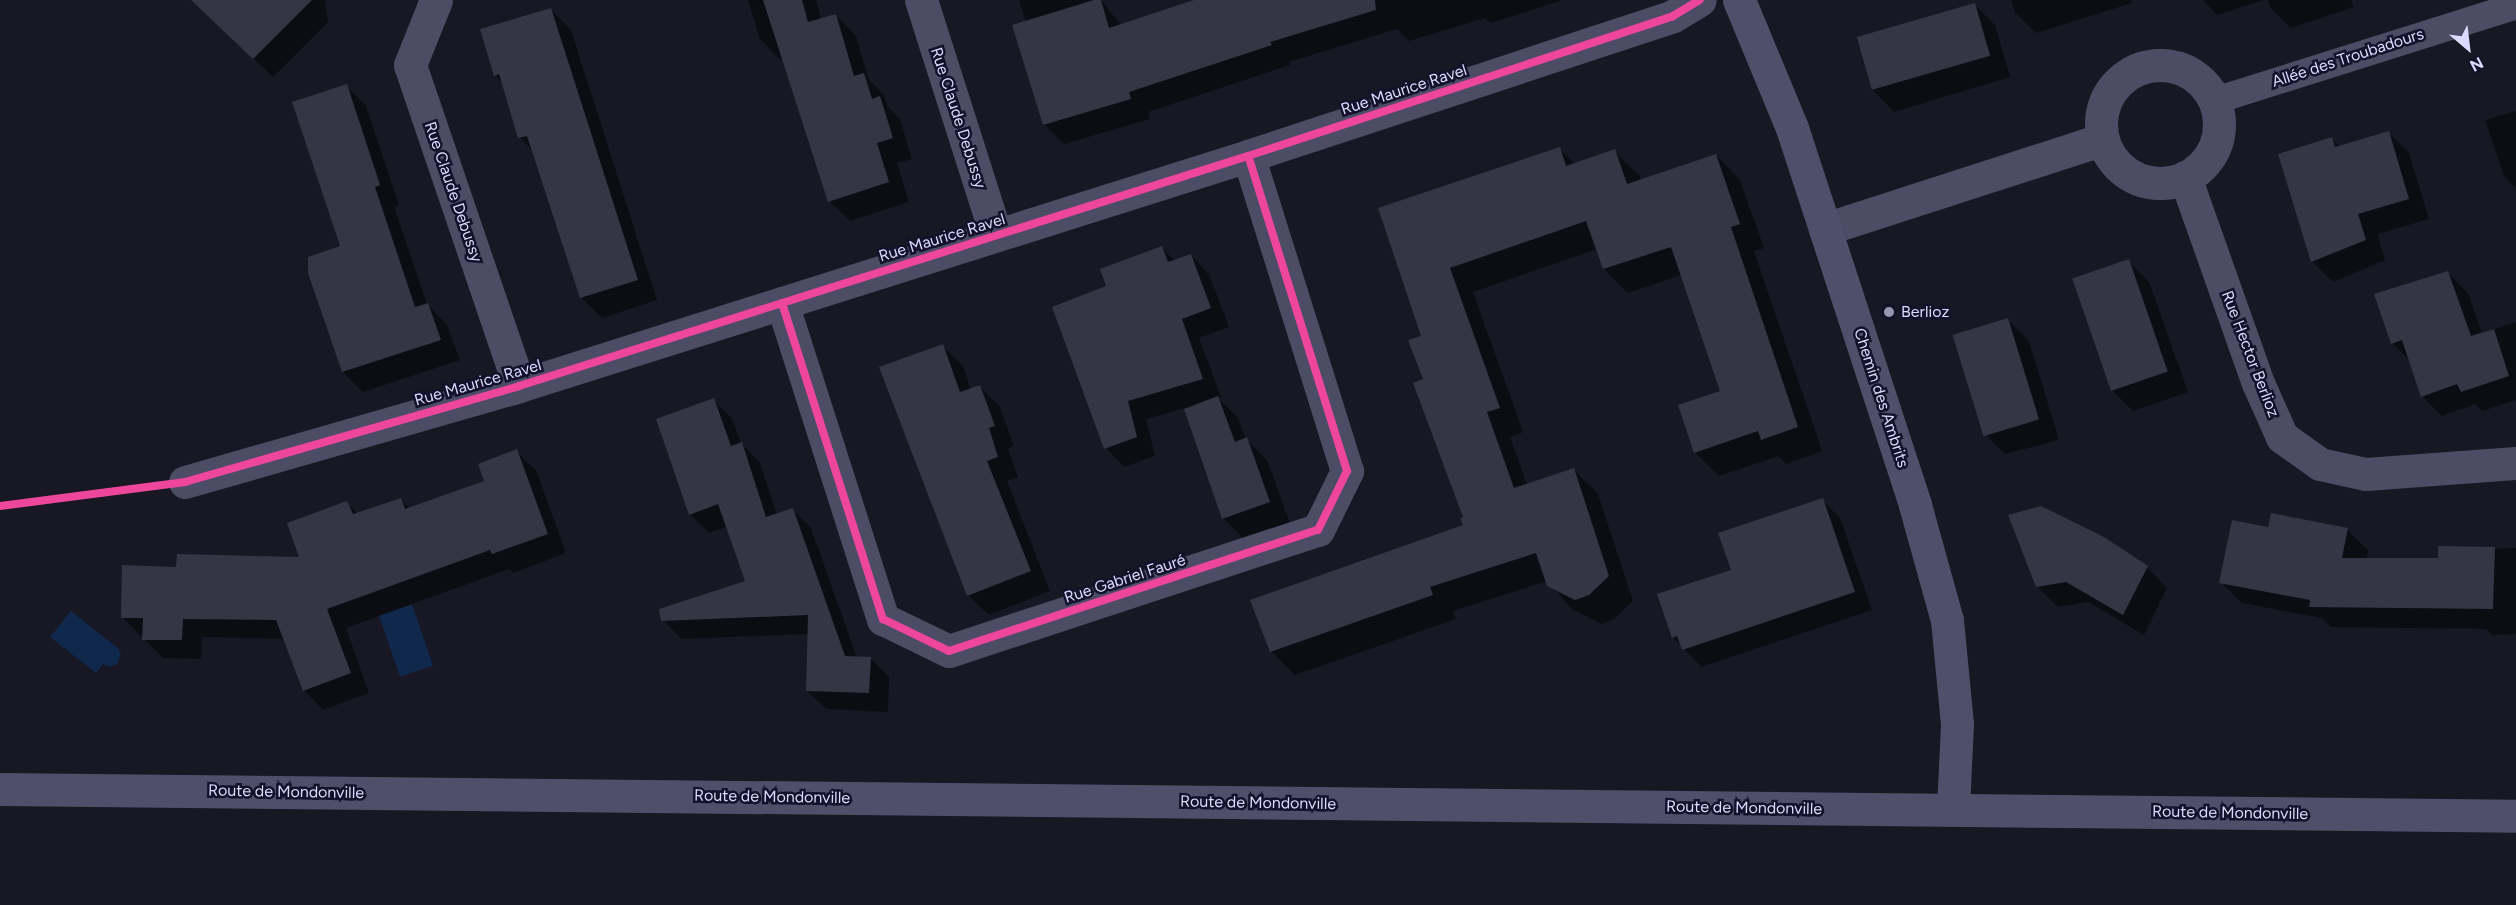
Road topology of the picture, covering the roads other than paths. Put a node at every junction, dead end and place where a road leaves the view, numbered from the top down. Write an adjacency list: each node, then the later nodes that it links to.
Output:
1 (436, 0): 13 (street, Rue Claude Debussy)
2 (921, 0): 11 (street, Rue Claude Debussy)
3 (1700, 0): 8 (street, Rue Maurice Ravel)
4 (1739, 0): 10 (main road, Chemin des Ambrits)
5 (2516, 5): 6 (lane, Allée des Troubadours)
6 (2214, 100): 7 (street); 9 (street)
7 (2103, 139): 9 (street); 10 (street)
8 (1248, 156): 11 (street, Rue Maurice Ravel); 12 (street, Rue Gabriel Fauré)
9 (2185, 177): 14 (street, Rue Hector Berlioz)
10 (1825, 229): 17 (main road, Chemin des Ambrits)
11 (996, 236): 12 (street, Rue Maurice Ravel)
12 (782, 303): 13 (street, Rue Maurice Ravel)
13 (519, 386): 15 (street, Rue Maurice Ravel)
14 (2516, 463)
15 (185, 482)
16 (0, 789): 17 (main road, Route de Mondonville)
17 (1953, 810): 18 (main road, Route de Mondonville)
18 (2516, 816)

